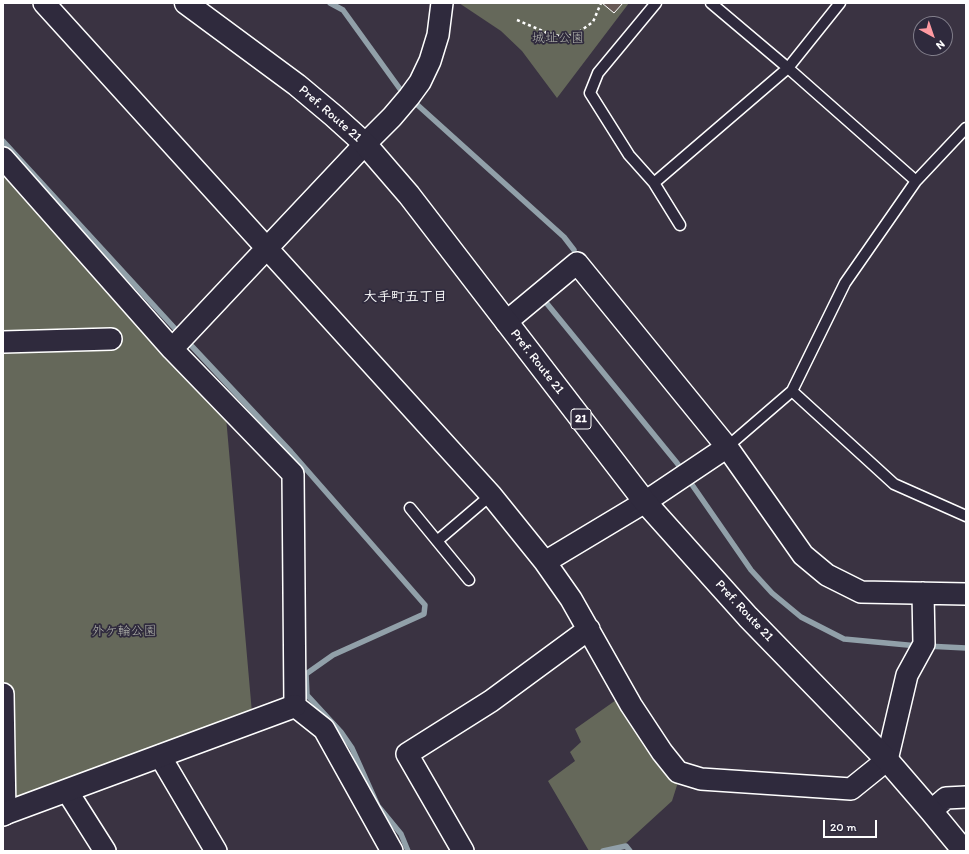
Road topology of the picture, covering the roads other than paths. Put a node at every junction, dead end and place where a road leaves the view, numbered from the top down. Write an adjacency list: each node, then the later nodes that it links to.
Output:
1 (44, 3): 14 (street)
2 (186, 3): 9 (main road, Pref. Route 21 / 21)
3 (442, 3): 9 (street)
4 (656, 3): 12 (lane)
5 (711, 3): 7 (lane)
6 (840, 3): 7 (lane)
7 (788, 68): 11 (lane); 12 (lane)
8 (966, 128): 11 (lane)
9 (365, 144): 14 (street); 15 (main road, Pref. Route 21 / 21)
10 (3, 158): 18 (street)
11 (916, 181): 19 (lane)
12 (654, 184): 13 (lane)
13 (680, 225)
14 (267, 248): 18 (street); 21 (street)
15 (506, 322): 20 (street); 22 (main road, Pref. Route 21 / 21)
16 (111, 339): 17 (street)
17 (3, 342)
18 (172, 349): 32 (street)
19 (792, 391): 20 (lane); 24 (lane)
20 (727, 447): 22 (street); 28 (street)
21 (490, 495): 25 (lane); 26 (street)
22 (645, 502): 26 (street); 34 (main road, Pref. Route 21 / 21)
23 (410, 508): 25 (lane)
24 (966, 516)
25 (436, 541): 27 (lane)
26 (545, 562): 30 (street)
27 (469, 580)
28 (923, 593): 29 (street); 34 (street)
29 (966, 594)
30 (589, 629): 34 (street); 42 (street)
31 (3, 694): 38 (street)
32 (295, 706): 33 (main road); 41 (street)
33 (160, 756): 35 (main road); 40 (street)
34 (887, 760): 37 (main road, Pref. Route 21 / 21)
35 (67, 791): 38 (main road); 39 (street)
36 (966, 797): 37 (street)
37 (931, 811): 43 (main road, Pref. Route 21 / 21)
38 (4, 814)
39 (105, 851)
40 (216, 851)
41 (392, 851)
42 (463, 851)
43 (964, 851)

